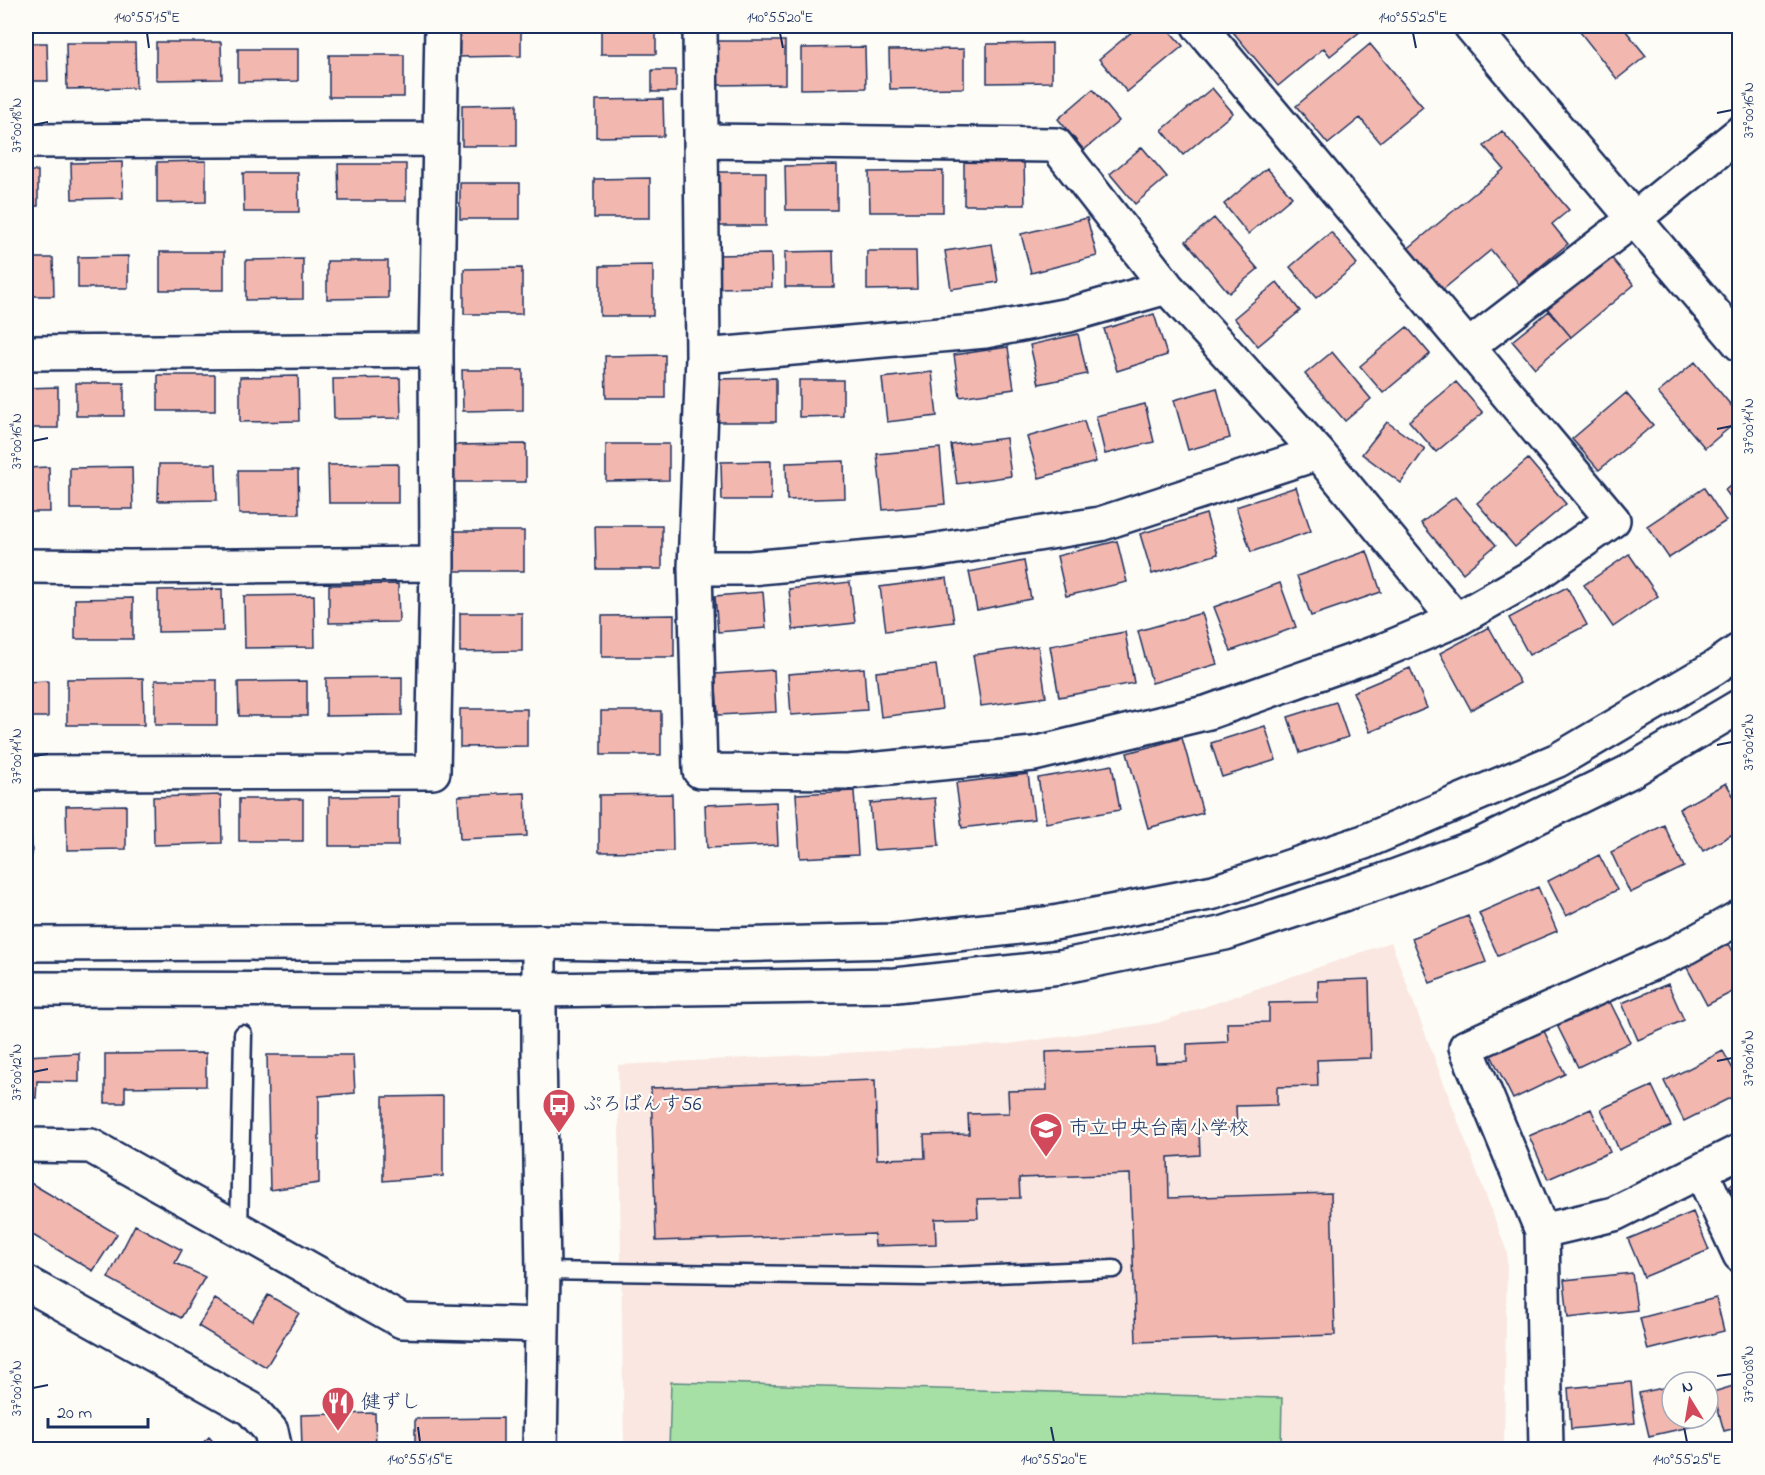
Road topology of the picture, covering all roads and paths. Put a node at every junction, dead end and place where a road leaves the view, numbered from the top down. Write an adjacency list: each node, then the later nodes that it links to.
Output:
1 (442, 26): 6 (street)
2 (700, 26): 8 (street)
3 (1199, 26): 12 (street)
4 (1471, 26): 9 (street)
5 (1740, 133): 9 (street)
6 (440, 139): 7 (street); 13 (street)
7 (26, 141)
8 (702, 141): 10 (street); 15 (street)
9 (1634, 219): 11 (street); 12 (street)
10 (1167, 287): 15 (street); 16 (street)
11 (1740, 344)
12 (1469, 346): 20 (street)
13 (436, 350): 14 (street); 17 (street)
14 (26, 353)
15 (703, 356): 19 (street)
16 (1318, 453): 19 (street); 20 (street)
17 (437, 564): 18 (street); 23 (street)
18 (26, 566)
19 (695, 568): 20 (street)
20 (1456, 620)
21 (1740, 650): 25 (street)
22 (1740, 706): 28 (street)
23 (26, 773)
24 (1740, 917): 34 (street)
25 (539, 942): 26 (street); 28 (street)
26 (26, 944)
27 (26, 989): 28 (street)
28 (538, 990): 37 (street)
29 (243, 1034): 33 (lane)
30 (26, 1145): 33 (street)
31 (1740, 1151): 32 (street)
32 (1701, 1171): 34 (street); 35 (street)
33 (240, 1230): 39 (street)
34 (1542, 1231): 42 (street)
35 (1740, 1255)
36 (1114, 1269): 37 (lane)
37 (543, 1270): 39 (street)
38 (26, 1282): 40 (street)
39 (542, 1325): 41 (street)
40 (275, 1449)
41 (540, 1449)
42 (1546, 1449)

